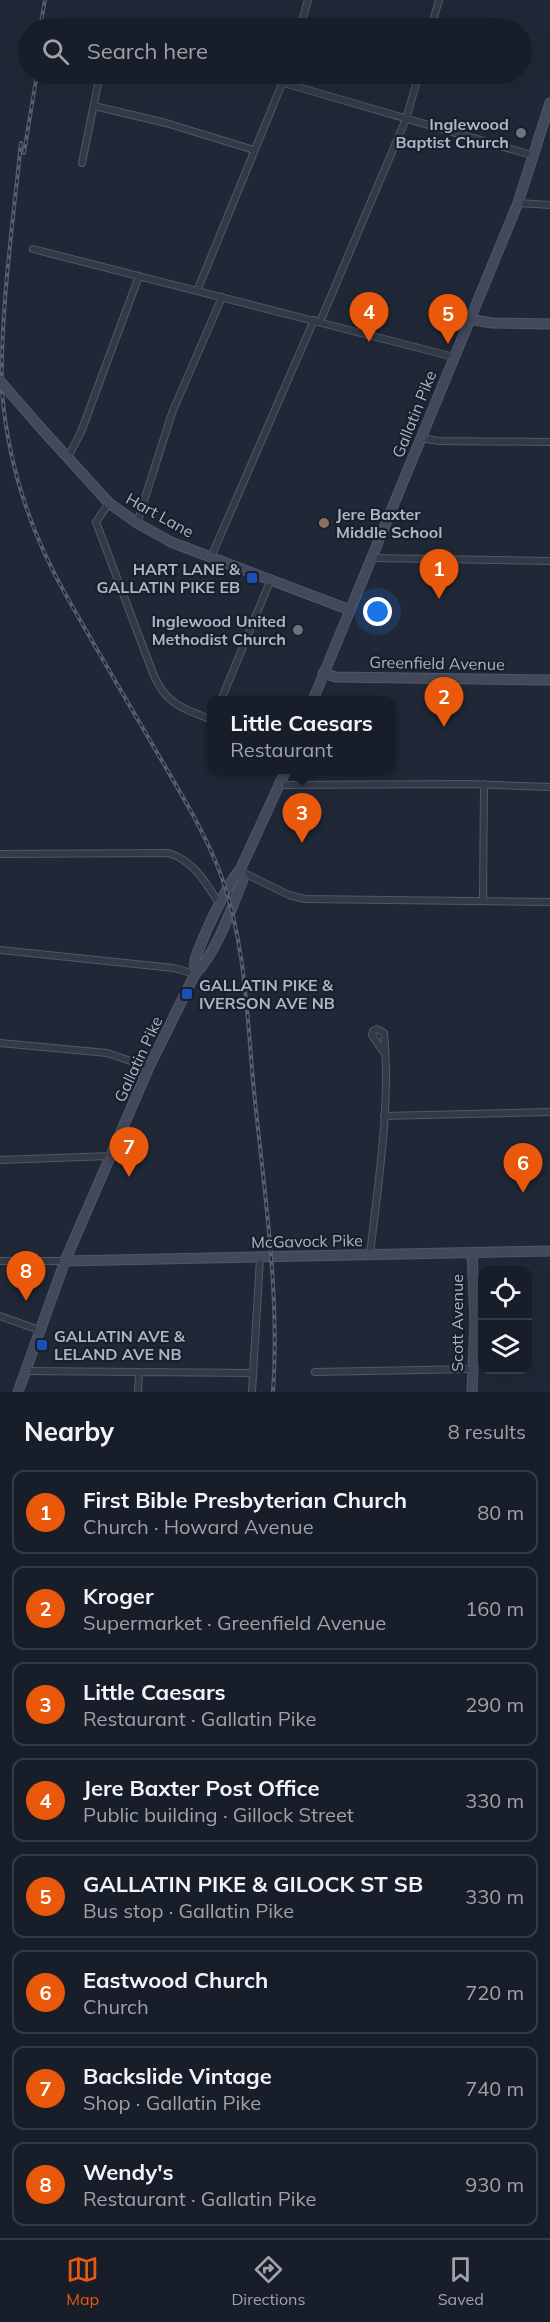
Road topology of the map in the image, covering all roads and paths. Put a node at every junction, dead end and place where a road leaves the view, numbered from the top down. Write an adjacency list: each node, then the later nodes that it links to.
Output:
1 (308, 0): 3 (street)
2 (439, 0): 4 (street)
3 (303, 18)
4 (434, 18)
5 (98, 84): 10 (street)
6 (284, 84): 12 (street)
7 (287, 84): 11 (street)
8 (416, 84): 11 (street)
9 (550, 103): 13 (main road, Gallatin Pike)
10 (93, 106): 12 (street); 14 (street)
11 (406, 119): 13 (street); 22 (street)
12 (254, 150): 19 (street)
13 (534, 156): 15 (main road, Gallatin Pike)
14 (81, 163)
15 (518, 203): 16 (street); 21 (main road, Gallatin Pike)
16 (550, 205)
17 (33, 249): 18 (street)
18 (139, 276): 19 (street); 28 (street)
19 (197, 291): 20 (street)
20 (222, 297): 22 (street); 30 (street)
21 (470, 320): 23 (main road); 24 (main road, Gallatin Pike)
22 (317, 321): 24 (street); 31 (street)
23 (550, 324)
24 (454, 357): 26 (main road, Gallatin Pike)
25 (0, 381): 28 (main road, Hart Lane, bridge)
26 (422, 438): 27 (street); 32 (main road, Gallatin Pike)
27 (550, 442)
28 (68, 457): 29 (main road, Hart Lane)
29 (109, 503): 30 (main road, Hart Lane); 40 (street)
30 (138, 523): 31 (main road, Hart Lane)
31 (211, 557): 34 (main road, Hart Lane)
32 (371, 558): 33 (street); 35 (main road, Gallatin Pike)
33 (550, 561)
34 (271, 579): 35 (main road, Hart Lane); 38 (street)
35 (350, 610): 36 (main road, Gallatin Pike)
36 (323, 674): 37 (main road, Greenfield Avenue); 39 (main road, Gallatin Pike)
37 (550, 680)
38 (223, 696)
39 (315, 696)
40 (207, 718)
41 (284, 774): 43 (main road, Gallatin Pike)
42 (484, 784): 43 (street); 44 (street); 47 (street)
43 (279, 785): 46 (main road, Gallatin Pike)
44 (550, 787)
45 (0, 854): 49 (street)
46 (240, 870): 47 (street); 49 (main road, Gallatin Pike); 51 (main road, Gallatin Pike)
47 (483, 901): 48 (street)
48 (550, 902)
49 (220, 905): 51 (main road, Gallatin Pike)
50 (0, 950): 51 (street)
51 (195, 974): 54 (main road, Gallatin Pike)
52 (0, 1043): 54 (street)
53 (385, 1054): 56 (street)
54 (149, 1067): 57 (main road, Gallatin Pike)
55 (550, 1112): 56 (street)
56 (384, 1116): 61 (street)
57 (111, 1156): 58 (street); 64 (main road, Gallatin Pike)
58 (0, 1160)
59 (550, 1251): 60 (main road, McGavock Pike)
60 (472, 1253): 61 (main road, McGavock Pike); 67 (main road, Scott Avenue)
61 (370, 1255): 62 (main road, McGavock Pike)
62 (260, 1258): 64 (main road, McGavock Pike); 71 (street)
63 (0, 1261): 64 (street)
64 (65, 1261): 66 (main road, Gallatin Pike)
65 (0, 1316): 66 (street)
66 (39, 1330): 68 (main road, Gallatin Pike)
67 (472, 1369): 70 (street); 75 (main road, Scott Avenue)
68 (25, 1371): 69 (street); 72 (main road, Gallatin Pike)
69 (139, 1372): 71 (street); 73 (street)
70 (315, 1372)
71 (253, 1373): 74 (street)
72 (18, 1392)
73 (138, 1392)
74 (252, 1392)
75 (472, 1392)

